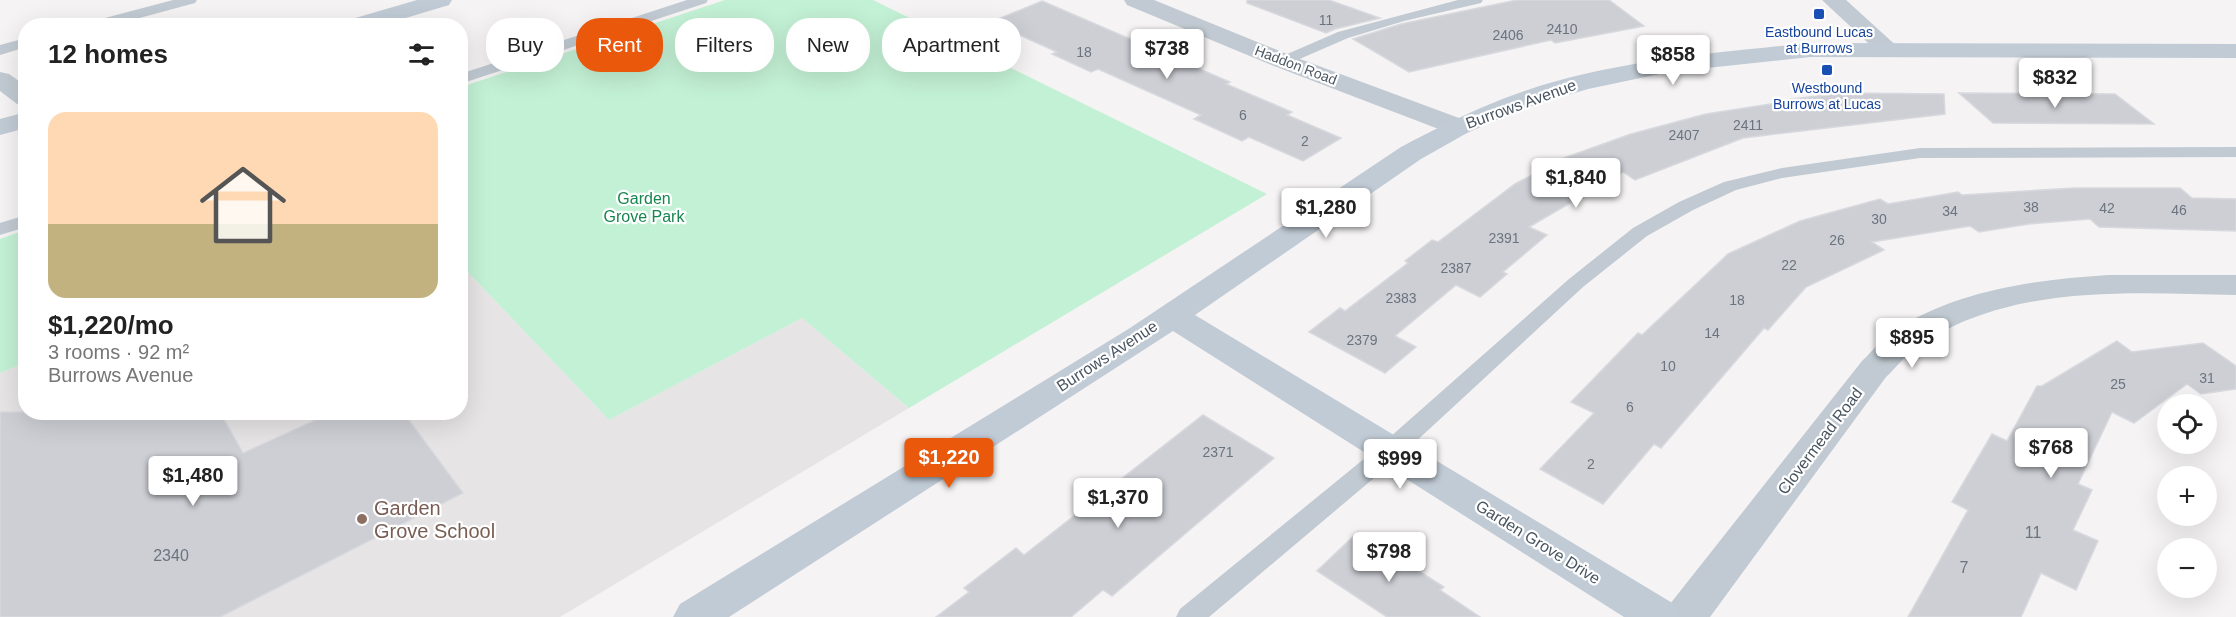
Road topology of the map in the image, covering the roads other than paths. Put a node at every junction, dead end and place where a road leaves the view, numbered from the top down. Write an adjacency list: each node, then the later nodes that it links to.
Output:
1 (190, 0): 7 (lane)
2 (441, 0): 8 (street)
3 (701, 0): 14 (lane)
4 (1135, 0): 13 (street, Haddon Road)
5 (1476, 0): 13 (lane)
6 (1833, 0): 11 (street)
7 (121, 18)
8 (380, 18)
9 (18, 44): 10 (lane)
10 (0, 50)
11 (1889, 50): 12 (street, Burrows Avenue); 19 (street, Burrows Avenue)
12 (2232, 54)
13 (1283, 61): 19 (street, Haddon Road)
14 (468, 76)
15 (0, 79): 16 (street)
16 (18, 93)
17 (18, 122): 18 (street)
18 (0, 127)
19 (1458, 127): 24 (street, Burrows Avenue)
20 (2236, 152): 25 (lane)
21 (18, 223): 22 (lane)
22 (0, 229)
23 (2236, 285): 29 (street, Clovermead Road)
24 (1171, 315): 25 (street, Garden Grove Drive); 26 (street, Burrows Avenue)
25 (1390, 451): 27 (lane); 28 (street, Garden Grove Drive)
26 (705, 615)
27 (1190, 617)
28 (1659, 617)
29 (1685, 617)

